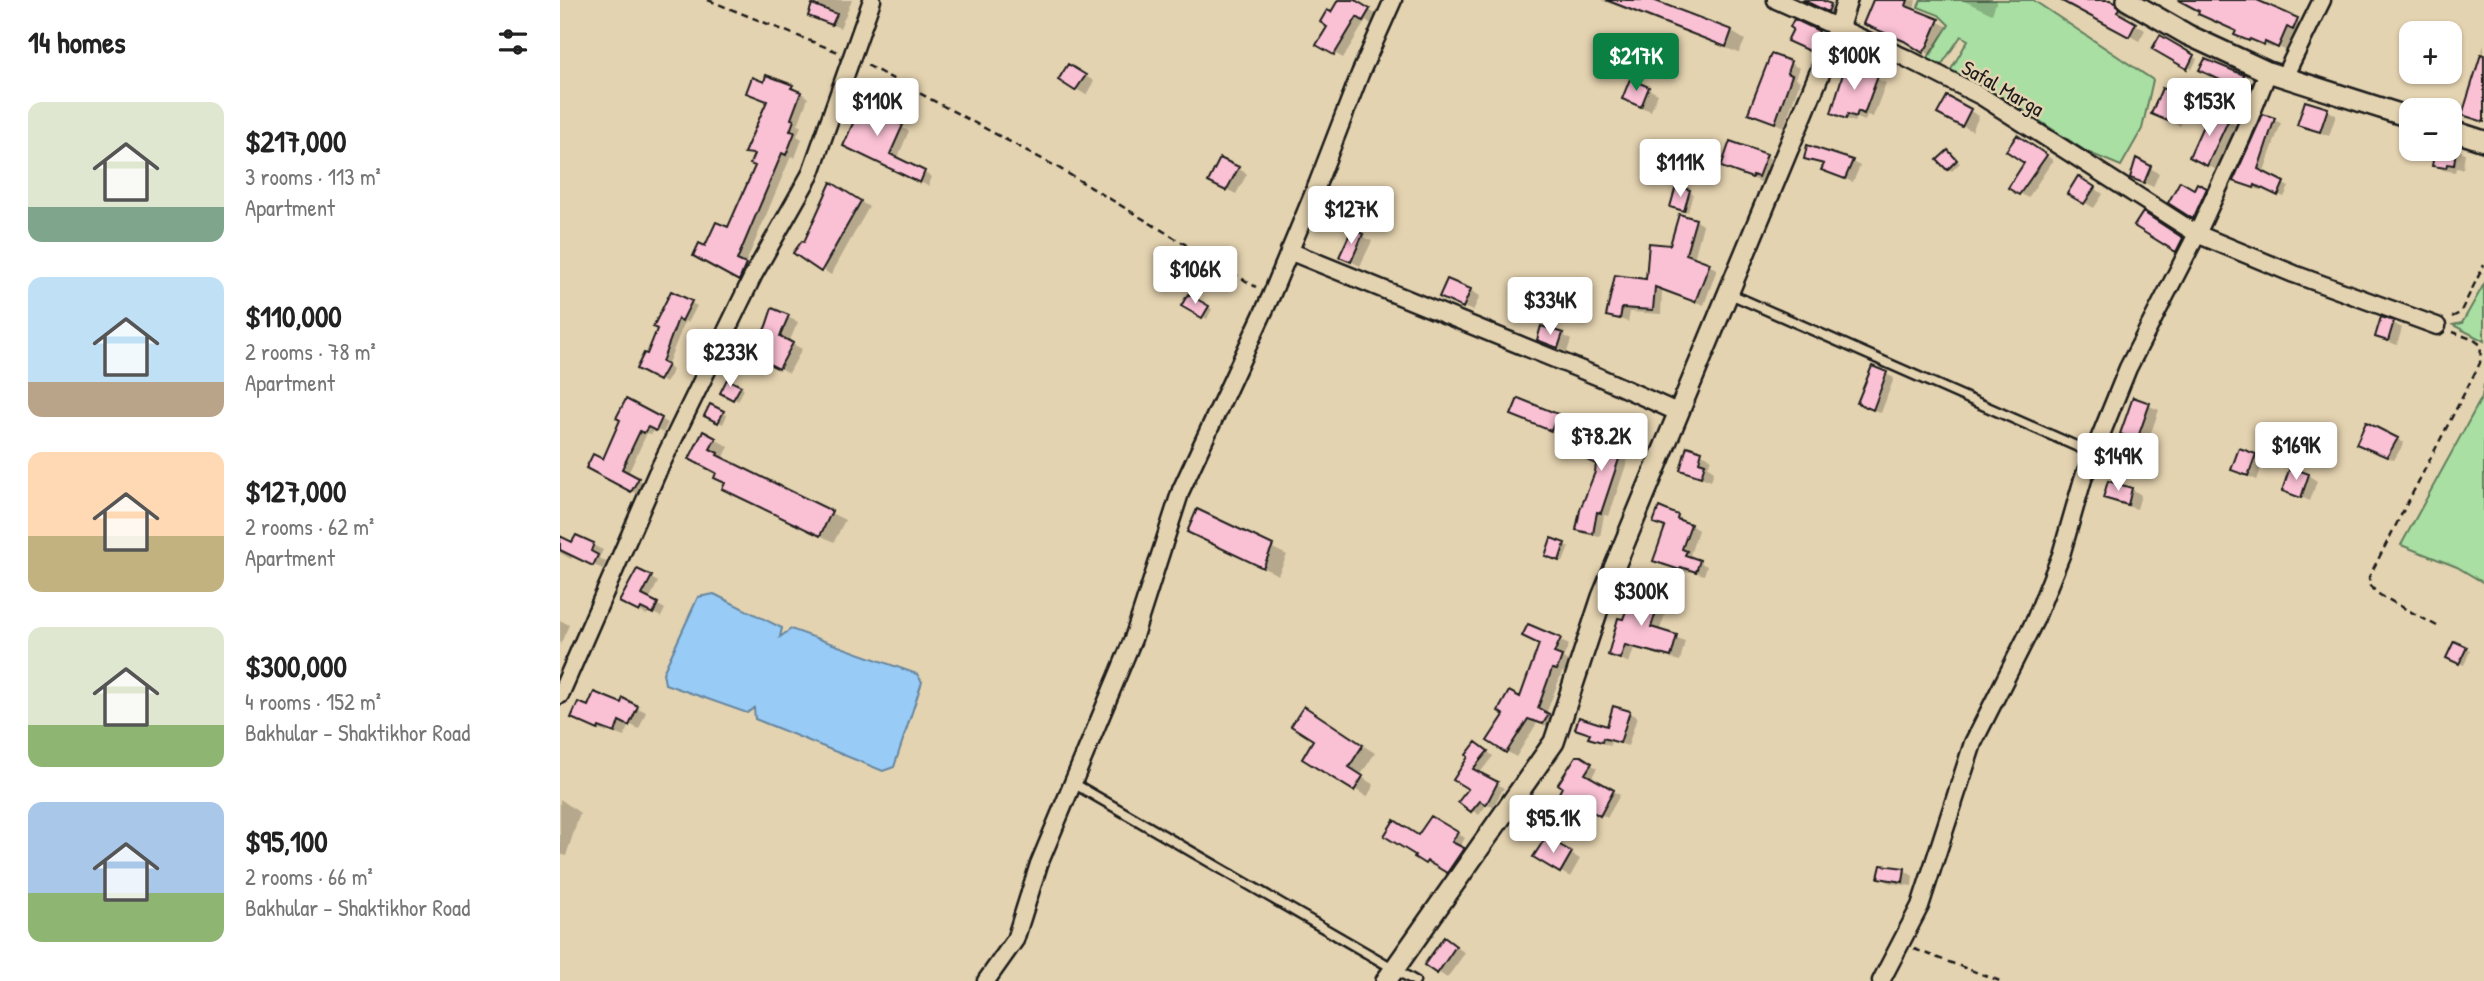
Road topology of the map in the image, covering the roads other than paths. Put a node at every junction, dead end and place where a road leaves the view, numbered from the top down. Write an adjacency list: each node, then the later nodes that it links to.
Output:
1 (872, 0): 18 (street)
2 (1393, 0): 13 (street)
3 (1776, 0): 7 (street, Safal Marga)
4 (1847, 0): 7 (street)
5 (2127, 0): 8 (street)
6 (2322, 0): 8 (street)
7 (1838, 29): 12 (street, Safal Marga); 14 (street)
8 (2276, 75): 9 (street); 12 (street)
9 (2399, 114)
10 (2462, 134): 11 (street)
11 (2484, 141)
12 (2197, 234): 15 (street, Safal Marga); 17 (street)
13 (1289, 251): 16 (street); 19 (street)
14 (1727, 292): 16 (street); 17 (lane)
15 (2437, 326)
16 (1677, 412): 20 (street)
17 (2094, 454): 23 (street)
18 (560, 695)
19 (1073, 783): 20 (lane); 21 (street)
20 (1391, 976): 22 (lane)
21 (986, 981)
22 (1415, 981)
23 (1881, 981)

